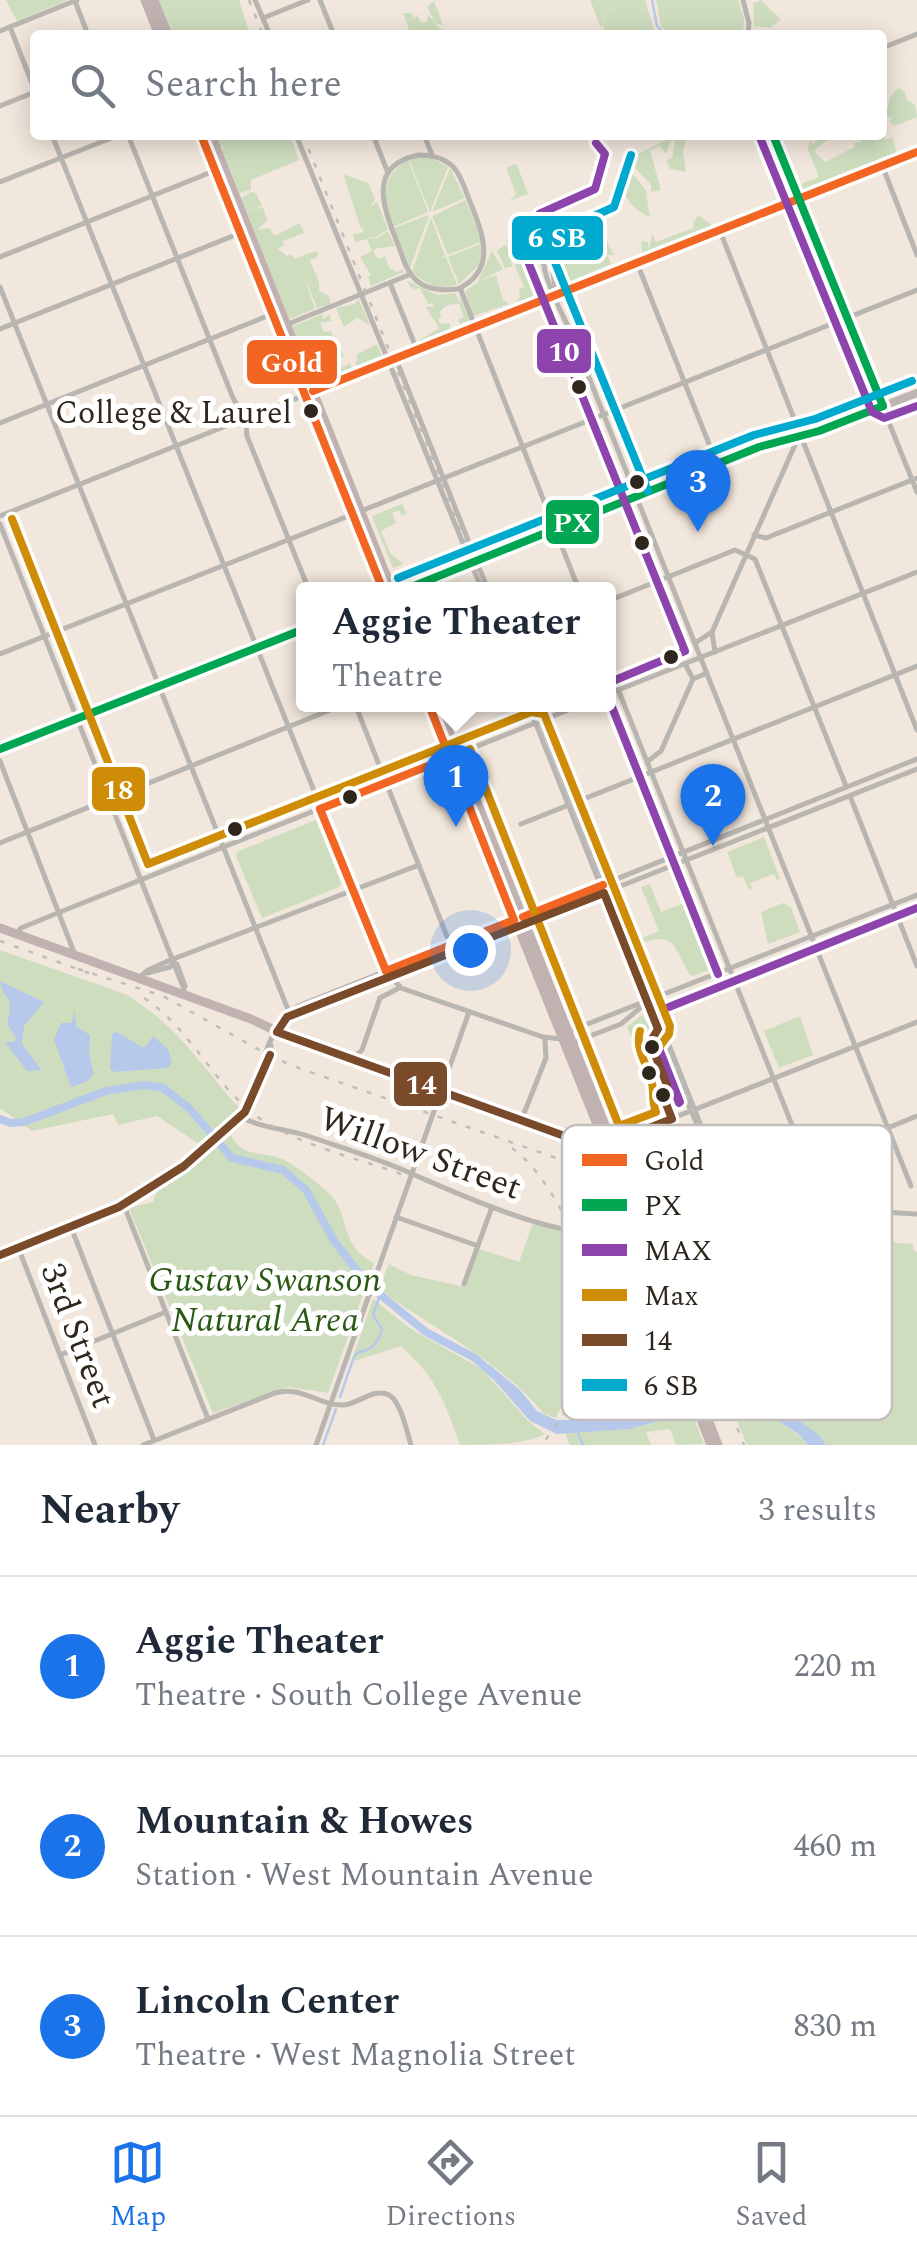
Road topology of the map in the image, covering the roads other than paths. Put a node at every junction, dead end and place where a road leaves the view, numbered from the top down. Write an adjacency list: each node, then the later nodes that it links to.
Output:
1 (75, 0): 9 (street); 10 (street)
2 (145, 0): 11 (highway)
3 (154, 0): 12 (highway)
4 (256, 0): 8 (street)
5 (308, 0): 8 (street)
6 (320, 0): 14 (street)
7 (744, 0): 15 (street)
8 (263, 18): 13 (street)
9 (10, 27): 16 (street); 19 (street)
10 (86, 30)
11 (156, 30)
12 (166, 30)
13 (268, 30)
14 (332, 30)
15 (749, 30)
16 (0, 31)
17 (917, 34): 18 (street)
18 (887, 46)
19 (30, 78)
20 (30, 93): 21 (street)
21 (0, 106)
22 (54, 140): 33 (street)
23 (106, 140): 33 (street)
24 (130, 140): 38 (street)
25 (204, 140): 35 (highway)
26 (212, 140): 35 (highway)
27 (298, 140): 54 (street)
28 (375, 140): 36 (street)
29 (426, 140): 32 (street)
30 (775, 140): 39 (street)
31 (917, 152): 34 (main road)
32 (432, 156): 36 (street); 52 (street)
33 (61, 158): 37 (street); 40 (street)
34 (882, 166): 39 (main road); 44 (street)
35 (220, 168): 38 (street); 42 (highway); 43 (highway)
36 (388, 173): 48 (street)
37 (0, 182)
38 (152, 196): 40 (street); 46 (street)
39 (799, 198): 41 (main road); 57 (street)
40 (87, 222): 45 (street); 50 (street)
41 (719, 230): 47 (main road); 64 (street)
42 (241, 233): 43 (highway); 46 (street); 56 (highway)
43 (258, 253): 59 (highway)
44 (917, 255)
45 (0, 257)
46 (177, 258): 50 (street); 62 (street)
47 (637, 262): 55 (main road); 67 (street)
48 (410, 274): 49 (street); 52 (street)
49 (390, 283): 54 (street); 63 (street)
50 (112, 284): 58 (street); 66 (street)
51 (0, 287): 58 (street)
52 (460, 288): 60 (street)
53 (917, 290): 57 (street)
54 (361, 295): 59 (street); 65 (street)
55 (556, 295): 55 (street); 60 (main road); 72 (street)
56 (273, 314): 59 (highway); 62 (street); 68 (highway)
57 (848, 318): 64 (street); 71 (street)
58 (14, 323): 61 (street); 70 (street)
59 (287, 324): 68 (highway)
60 (475, 327): 63 (main road); 78 (street)
61 (0, 328)
62 (209, 339): 66 (street); 73 (street)
63 (417, 350): 65 (main road)
64 (767, 350): 67 (street); 75 (street)
65 (393, 360): 68 (main road); 83 (street)
66 (144, 365): 70 (street); 77 (street)
67 (684, 382): 72 (street); 82 (street)
68 (309, 393): 73 (street); 88 (highway); 88 (highway)
69 (917, 393): 71 (main road)
70 (46, 404): 74 (street); 85 (street)
71 (883, 406): 75 (main road); 84 (street)
72 (604, 415): 78 (street); 87 (street)
73 (242, 420): 77 (street); 94 (street)
74 (0, 422)
75 (800, 436): 76 (main road); 79 (street); 80 (street)
76 (784, 439): 79 (street); 82 (main road)
77 (176, 446): 85 (street); 97 (street)
78 (523, 447): 83 (street); 92 (street)
79 (792, 448): 81 (street)
80 (806, 451): 81 (street); 89 (street)
81 (788, 457): 93 (street)
82 (717, 464): 87 (main road)
83 (441, 479): 88 (street); 96 (street)
84 (915, 479): 86 (street); 89 (street)
85 (79, 484): 90 (street); 108 (street)
86 (917, 492)
87 (636, 496): 92 (main road); 99 (street)
88 (357, 512): 94 (street); 101 (highway); 102 (highway)
89 (831, 512): 93 (street); 106 (street)
90 (0, 516)
91 (0, 524): 112 (street)
92 (554, 529): 96 (main road); 105 (street)
93 (754, 535): 95 (street)
94 (289, 539): 97 (street); 100 (street)
95 (746, 554): 99 (street); 109 (street); 111 (street)
96 (474, 561): 103 (main road); 104 (street)
97 (224, 565): 108 (street); 114 (street)
98 (917, 572): 106 (street)
99 (668, 577): 107 (street); 113 (street)
100 (306, 582)
101 (380, 582)
102 (389, 582)
103 (423, 582)
104 (482, 582)
105 (576, 582)
106 (864, 593): 109 (street); 121 (street)
107 (616, 598)
108 (126, 604): 112 (street); 124 (street)
109 (782, 626): 115 (street); 127 (street)
110 (296, 632): 114 (highway)
111 (712, 632): 113 (street); 115 (street)
112 (44, 636): 116 (street); 134 (street)
113 (694, 643): 117 (street)
114 (256, 647): 124 (highway); 136 (street)
115 (715, 652): 117 (street)
116 (0, 654)
117 (701, 658): 118 (street); 120 (street)
118 (686, 664): 122 (street); 125 (street)
119 (917, 666): 121 (street)
120 (706, 673): 122 (street); 138 (street)
121 (896, 675): 127 (street); 137 (street)
122 (693, 679): 140 (street)
123 (616, 683): 125 (street)
124 (159, 686): 134 (highway); 145 (street)
125 (619, 690): 126 (street); 142 (street)
126 (616, 691)
127 (814, 707): 138 (street); 150 (street)
128 (325, 712): 136 (street)
129 (358, 712): 149 (street)
130 (433, 712): 141 (highway)
131 (440, 712): 141 (highway)
132 (534, 712): 135 (street)
133 (564, 712): 135 (street)
134 (77, 718): 139 (highway); 152 (street)
135 (538, 723): 141 (street); 153 (street)
136 (288, 727): 145 (street); 154 (street)
137 (917, 730)
138 (733, 739): 146 (street); 156 (street)
139 (0, 749)
140 (659, 752): 142 (street); 146 (street)
141 (454, 756): 149 (street); 168 (highway)
142 (647, 757): 148 (street)
143 (917, 759): 150 (street)
144 (0, 761): 157 (street)
145 (191, 766): 152 (street); 159 (street)
146 (667, 766): 148 (street)
147 (917, 768): 151 (street)
148 (652, 772): 153 (street); 160 (street)
149 (386, 783): 154 (street); 161 (street)
150 (847, 787): 151 (street); 156 (street)
151 (850, 795): 156 (street); 166 (street)
152 (110, 799): 157 (street); 162 (street)
153 (571, 804): 155 (street); 163 (street)
154 (320, 809): 159 (street); 164 (street)
155 (522, 824)
156 (767, 824): 160 (street); 172 (street)
157 (28, 832): 158 (street); 167 (street)
158 (0, 842)
159 (223, 847): 162 (street); 170 (street)
160 (685, 856): 163 (street); 180 (street)
161 (418, 865): 164 (street); 173 (street)
162 (141, 880): 167 (street); 177 (street)
163 (605, 888): 168 (street); 187 (street)
164 (354, 891): 170 (street); 181 (street)
165 (917, 895): 166 (street)
166 (892, 904): 172 (street); 179 (street)
167 (60, 912): 171 (street); 176 (street)
168 (520, 922): 173 (street); 174 (street); 195 (highway)
169 (0, 928): 171 (highway)
170 (256, 929): 177 (street); 190 (street)
171 (17, 934): 176 (highway)
172 (812, 937): 180 (street); 196 (street)
173 (451, 945): 174 (street); 175 (street)
174 (462, 950): 178 (street)
175 (434, 952): 178 (street); 181 (street)
176 (75, 955): 182 (highway)
177 (174, 961): 182 (street); 185 (street)
178 (430, 962): 181 (street)
179 (917, 966)
180 (730, 969): 187 (street); 202 (street)
181 (388, 974): 183 (street); 184 (street); 190 (street)
182 (142, 976): 185 (highway)
183 (367, 987): 186 (street); 190 (street)
184 (401, 988): 186 (street); 189 (street)
185 (184, 991): 192 (highway)
186 (380, 998): 197 (street)
187 (650, 1001): 188 (street); 193 (street); 204 (street)
188 (626, 1008): 193 (street); 195 (street)
189 (470, 1012): 194 (street); 203 (street)
190 (288, 1014): 192 (street)
191 (917, 1022): 196 (street)
192 (277, 1032): 200 (highway); 206 (street)
193 (604, 1032): 195 (street)
194 (543, 1038): 195 (street); 199 (street)
195 (568, 1038): 198 (highway); 209 (highway)
196 (856, 1046): 202 (street); 213 (street)
197 (362, 1050): 200 (street); 201 (street)
198 (561, 1053): 199 (street); 208 (highway)
199 (546, 1058): 207 (street)
200 (351, 1060): 201 (highway)
201 (366, 1066): 203 (highway)
202 (774, 1078): 204 (street); 212 (street)
203 (441, 1092): 207 (highway); 217 (street)
204 (694, 1110): 210 (street); 211 (street)
205 (917, 1116): 214 (street, Willow Street)
206 (242, 1117): 217 (street, Willow Street); 219 (street)
207 (521, 1121): 215 (highway)
208 (599, 1125)
209 (602, 1125)
210 (656, 1125)
211 (700, 1125)
212 (792, 1125)
213 (887, 1125)
214 (892, 1125)
215 (562, 1135)
216 (892, 1137): 218 (street)
217 (412, 1174): 220 (street, Willow Street); 223 (street)
218 (911, 1186)
219 (123, 1204): 224 (street); 230 (street)
220 (492, 1207): 225 (street, Willow Street); 227 (street)
221 (892, 1213): 222 (street)
222 (917, 1214)
223 (396, 1217): 227 (street); 233 (street)
224 (70, 1224): 226 (street); 231 (street)
225 (562, 1226)
226 (17, 1245): 228 (street); 232 (street, 3rd Street)
227 (478, 1246): 229 (street)
228 (0, 1253)
229 (464, 1284)
230 (166, 1312): 231 (street); 234 (street)
231 (112, 1333): 232 (street); 237 (street)
232 (60, 1354): 238 (street, 3rd Street)
233 (331, 1402): 234 (street); 240 (street); 241 (street)
234 (208, 1419): 237 (street)
235 (704, 1420): 236 (highway)
236 (707, 1427): 242 (highway); 243 (highway)
237 (154, 1440): 239 (street)
238 (95, 1445)
239 (143, 1445)
240 (316, 1445)
241 (411, 1445)
242 (710, 1445)
243 (718, 1445)

